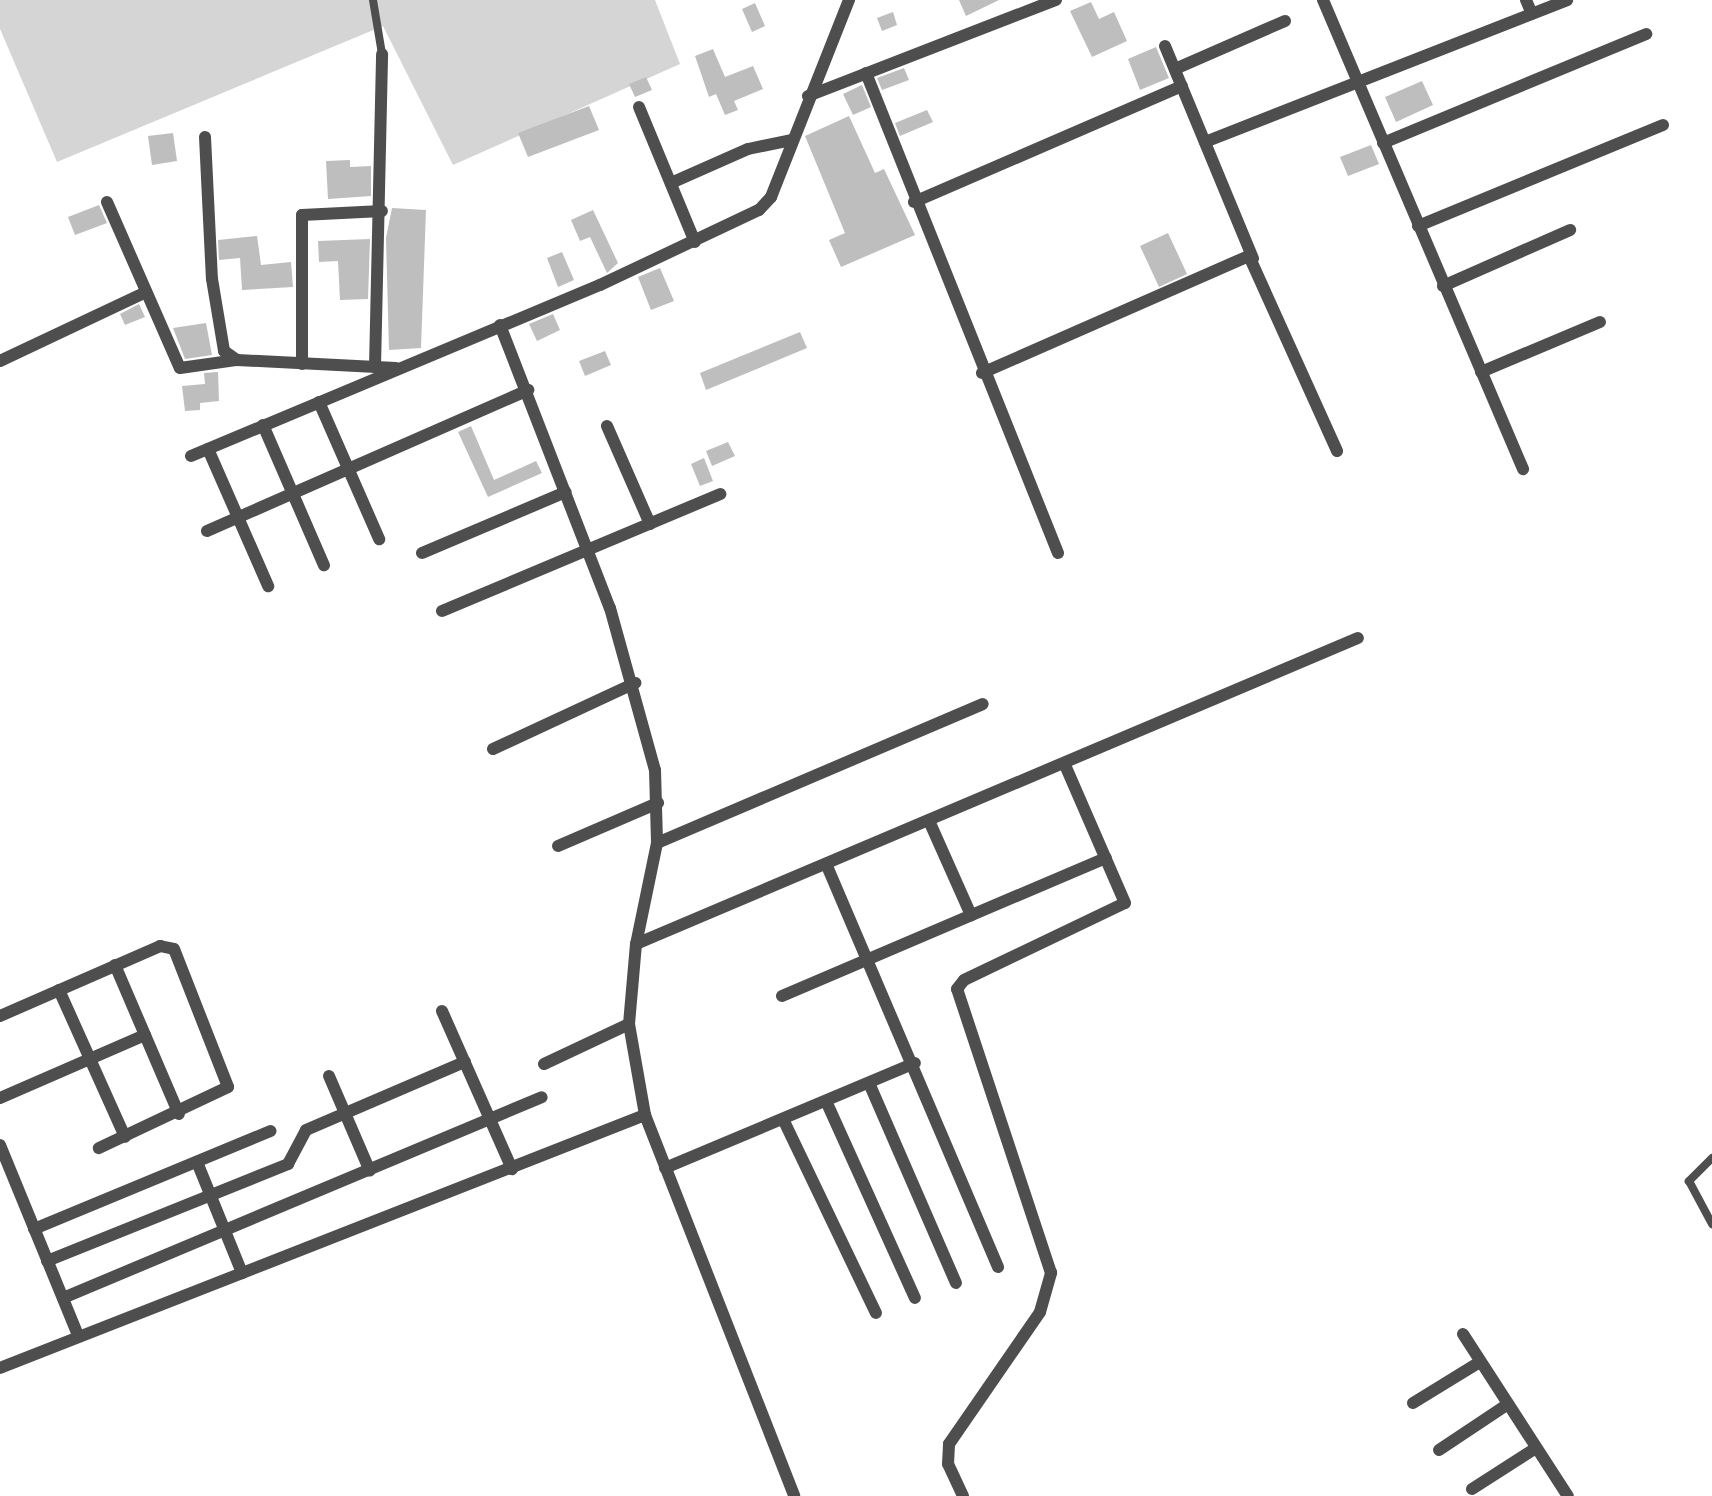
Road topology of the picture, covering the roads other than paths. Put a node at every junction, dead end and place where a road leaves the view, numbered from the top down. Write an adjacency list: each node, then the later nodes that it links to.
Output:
1 (373, 0): 11 (lane)
2 (849, 0): 16 (street)
3 (1056, 0): 13 (street)
4 (1323, 0): 14 (street)
5 (1526, 0): 7 (street)
6 (1567, 0): 7 (street)
7 (1532, 14): 14 (street)
8 (1285, 21): 12 (street)
9 (1646, 34): 22 (street)
10 (1165, 46): 12 (street)
11 (382, 54): 26 (street)
12 (1174, 69): 15 (street)
13 (866, 73): 16 (street); 25 (street)
14 (1357, 84): 21 (street); 22 (street)
15 (1182, 86): 21 (street); 25 (street)
16 (808, 96): 20 (street)
17 (639, 107): 23 (street)
18 (1663, 125): 27 (street)
19 (206, 137): 35 (street)
20 (791, 140): 23 (street); 29 (street)
21 (1205, 142): 30 (street)
22 (1383, 143): 27 (street)
23 (671, 183): 29 (street)
24 (107, 202): 32 (street)
25 (914, 202): 41 (street)
26 (382, 211): 37 (street); 38 (street)
27 (1418, 226): 31 (street)
28 (1570, 230): 31 (street)
29 (695, 242): 34 (street)
30 (1252, 258): 41 (street); 47 (street)
31 (1443, 285): 40 (street)
32 (144, 293): 35 (street); 36 (street)
33 (1600, 322): 40 (street)
34 (500, 326): 39 (street); 42 (street)
35 (237, 360): 37 (street)
36 (0, 361)
37 (302, 364): 38 (street)
38 (375, 366): 39 (street)
39 (400, 368): 43 (street)
40 (1481, 372): 50 (street)
41 (982, 373): 60 (street)
42 (528, 390): 49 (street); 51 (street)
43 (319, 402): 44 (street); 49 (street)
44 (263, 425): 46 (street); 52 (street)
45 (607, 426): 55 (street)
46 (208, 449): 48 (street); 54 (street)
47 (1337, 450)
48 (191, 456)
49 (348, 468): 52 (street); 57 (street)
50 (1523, 469)
51 (566, 492): 58 (street); 59 (street)
52 (292, 493): 54 (street); 61 (street)
53 (720, 494): 55 (street)
54 (238, 517): 56 (street); 62 (street)
55 (650, 524): 58 (street)
56 (207, 531)
57 (379, 539)
58 (588, 550): 63 (street); 65 (street)
59 (422, 553)
60 (1058, 553)
61 (324, 565)
62 (268, 586)
63 (442, 611)
64 (1358, 638): 68 (street)
65 (635, 683): 67 (street); 69 (street)
66 (982, 704): 71 (street)
67 (493, 749)
68 (1065, 765): 70 (street); 73 (street)
69 (658, 803): 71 (street); 72 (street)
70 (930, 823): 74 (street); 75 (street)
71 (657, 843): 76 (street)
72 (558, 846)
73 (1106, 858): 75 (street); 130 (street)
74 (827, 866): 76 (street); 77 (street)
75 (971, 915): 77 (street)
76 (636, 945): 83 (street)
77 (868, 959): 80 (street); 88 (street)
78 (115, 965): 79 (street); 84 (street); 95 (street)
79 (59, 990): 82 (street); 85 (street)
80 (782, 996)
81 (442, 1011): 86 (street)
82 (0, 1016)
83 (629, 1024): 87 (street); 96 (street)
84 (145, 1035): 85 (street); 95 (street)
85 (89, 1059): 92 (street); 100 (street)
86 (465, 1062): 94 (street); 97 (street)
87 (544, 1064)
88 (915, 1064): 90 (street); 113 (street)
89 (329, 1076): 94 (street)
90 (869, 1083): 93 (street); 115 (street)
91 (542, 1096): 97 (street)
92 (0, 1098)
93 (826, 1101): 98 (street); 117 (street)
94 (345, 1113): 107 (street); 108 (street)
95 (179, 1114): 100 (street)
96 (645, 1114): 105 (street); 106 (street)
97 (491, 1119): 106 (street); 107 (street)
98 (783, 1119): 105 (street); 118 (street)
99 (271, 1131): 104 (street)
100 (125, 1137): 102 (street)
101 (0, 1145): 110 (street)
102 (99, 1148)
103 (1712, 1158): 109 (lane)
104 (197, 1162): 108 (street); 110 (street)
105 (665, 1168): 129 (street)
106 (512, 1169): 114 (street)
107 (370, 1172): 111 (street)
108 (211, 1197): 111 (street); 112 (street)
109 (1712, 1224)
110 (34, 1229): 112 (street)
111 (226, 1234): 114 (street); 116 (street)
112 (47, 1261): 116 (street)
113 (998, 1267)
114 (242, 1273): 120 (street)
115 (956, 1283)
116 (63, 1298): 120 (street)
117 (915, 1298)
118 (876, 1313)
119 (1463, 1334): 121 (street)
120 (78, 1335): 122 (street)
121 (1480, 1362): 123 (street); 124 (street)
122 (0, 1368)
123 (1413, 1403)
124 (1508, 1404): 125 (street); 126 (street)
125 (1536, 1448): 127 (street); 128 (street)
126 (1439, 1450)
127 (1472, 1489)
128 (1565, 1495)
129 (794, 1496)
130 (963, 1496)

